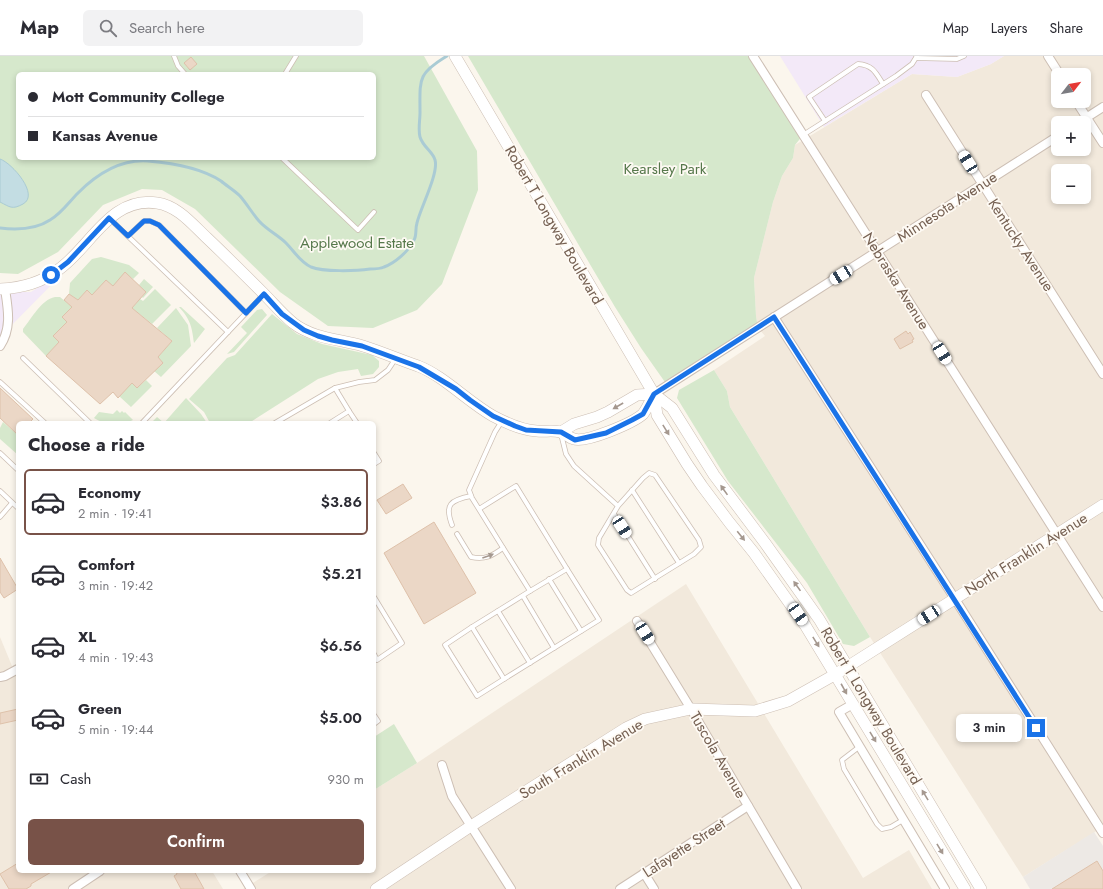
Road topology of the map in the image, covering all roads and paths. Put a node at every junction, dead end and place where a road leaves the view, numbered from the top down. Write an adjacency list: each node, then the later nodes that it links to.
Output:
1 (174, 56): 9 (lane)
2 (296, 56): 10 (lane)
3 (455, 56): 37 (street, Robert T Longway Boulevard)
4 (753, 56): 17 (street, Nebraska Avenue)
5 (964, 56): 7 (lane)
6 (1048, 56): 8 (street)
7 (916, 57): 11 (lane)
8 (1056, 68)
9 (183, 72)
10 (286, 72)
11 (883, 84): 15 (lane); 15 (lane)
12 (926, 95): 21 (street, Kentucky Avenue)
13 (1103, 107): 14 (street)
14 (1089, 116)
15 (825, 121): 17 (lane)
16 (1091, 124): 19 (street)
17 (803, 135): 25 (street, Nebraska Avenue)
18 (1051, 140): 21 (street, Minnesota Avenue)
19 (1103, 143)
20 (284, 160): 22 (lane)
21 (982, 184): 25 (street, Minnesota Avenue); 34 (street, Kentucky Avenue)
22 (374, 212)
23 (109, 218): 24 (lane); 26 (street); 27 (street)
24 (128, 236): 28 (lane); 30 (lane)
25 (878, 252): 29 (street, Minnesota Avenue); 61 (street, Nebraska Avenue)
26 (3, 289): 31 (street)
27 (264, 294): 28 (lane); 33 (street)
28 (246, 313): 30 (lane)
29 (774, 317): 37 (street, Minnesota Avenue); 69 (street)
30 (228, 332): 42 (lane)
31 (0, 346)
32 (23, 358): 41 (lane)
33 (397, 358): 36 (lane); 39 (street)
34 (1103, 374)
35 (0, 382): 40 (lane)
36 (336, 388): 38 (lane); 43 (lane)
37 (654, 394): 46 (street, one-way to 46); 46 (street); 79 (street, Robert T Longway Boulevard, one-way to 37); 81 (street, Robert T Longway Boulevard, one-way to 81)
38 (349, 411): 44 (lane); 45 (lane)
39 (503, 420): 46 (street); 51 (lane)
40 (43, 421)
41 (88, 421)
42 (144, 421)
43 (278, 421)
44 (333, 421)
45 (355, 421)
46 (561, 432): 55 (lane)
47 (0, 452): 48 (lane)
48 (16, 468)
49 (632, 490): 55 (lane); 63 (lane); 63 (lane)
50 (0, 491): 52 (lane)
51 (471, 496): 56 (lane); 59 (lane)
52 (12, 503): 54 (lane); 58 (lane)
53 (1103, 505): 61 (street, North Franklin Avenue)
54 (16, 506)
55 (618, 506): 57 (lane)
56 (479, 509): 62 (lane); 64 (lane)
57 (614, 514): 65 (lane); 65 (lane)
58 (0, 517)
59 (452, 525)
60 (457, 534): 62 (lane, one-way to 62)
61 (1056, 534): 69 (street, North Franklin Avenue); 71 (street, Nebraska Avenue)
62 (503, 548): 67 (lane)
63 (679, 563): 65 (lane)
64 (567, 569): 66 (lane); 75 (lane)
65 (655, 579)
66 (549, 580): 67 (lane); 75 (lane)
67 (530, 592): 68 (lane)
68 (523, 596): 72 (lane); 76 (lane)
69 (955, 599): 79 (street, North Franklin Avenue); 91 (street)
70 (376, 600): 77 (lane)
71 (1103, 607)
72 (498, 611): 74 (lane); 78 (lane)
73 (637, 621): 85 (street, Tuscola Avenue)
74 (472, 627): 83 (lane); 83 (lane)
75 (581, 631): 76 (lane)
76 (554, 648): 78 (lane)
77 (376, 661)
78 (530, 663): 83 (lane)
79 (848, 666): 81 (street, South Franklin Avenue); 104 (street, Robert T Longway Boulevard, one-way to 79)
80 (16, 670): 82 (street)
81 (836, 674): 84 (street, Robert T Longway Boulevard, one-way to 84); 85 (street, South Franklin Avenue)
82 (0, 678)
83 (504, 679)
84 (852, 704): 86 (street); 103 (street, Robert T Longway Boulevard, one-way to 103)
85 (691, 709): 88 (street, Tuscola Avenue); 90 (street, South Franklin Avenue)
86 (859, 747): 89 (street); 89 (lane)
87 (442, 765): 90 (street)
88 (748, 806): 94 (street, Lafayette Street); 101 (street, Tuscola Avenue)
89 (903, 820): 102 (street)
90 (471, 826): 97 (street, South Franklin Avenue); 98 (street)
91 (1103, 834)
92 (97, 873): 95 (street)
93 (241, 873): 96 (street)
94 (644, 873): 99 (street, Lafayette Street); 100 (street)
95 (73, 889)
96 (251, 889)
97 (376, 889)
98 (511, 889)
99 (620, 889)
100 (654, 889)
101 (797, 889)
102 (945, 889)
103 (965, 889)
104 (981, 889)

